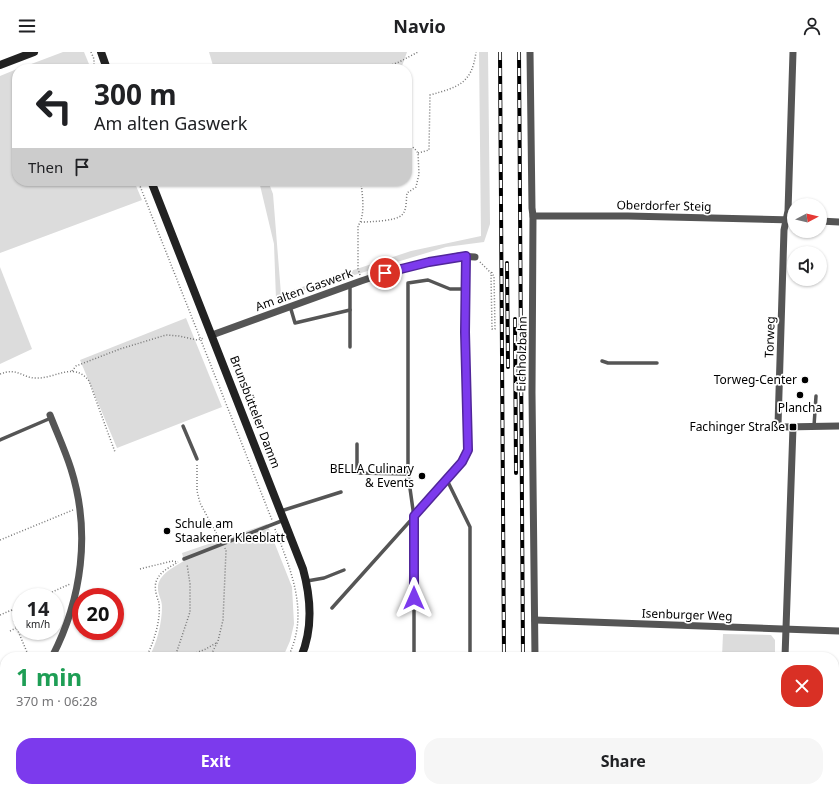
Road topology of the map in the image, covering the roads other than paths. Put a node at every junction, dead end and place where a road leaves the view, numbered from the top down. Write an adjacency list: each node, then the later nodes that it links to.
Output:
1 (34, 52): 6 (main road)
2 (101, 52): 5 (main road)
3 (530, 52): 9 (street, Eichholzbahn)
4 (793, 52): 8 (street, Torweg)
5 (106, 64)
6 (0, 65)
7 (154, 186): 20 (main road, Brunsbütteler Damm)
8 (788, 198)
9 (533, 216): 10 (street, Oberdorfer Steig); 43 (street, Eichholzbahn)
10 (787, 220)
11 (827, 221): 12 (street)
12 (839, 222)
13 (787, 225): 29 (street, Torweg)
14 (466, 256): 15 (street, Am alten Gaswerk); 16 (street, Am alten Gaswerk); 17 (lane)
15 (475, 257)
16 (350, 285): 18 (street, Am alten Gaswerk); 19 (lane)
17 (465, 289): 33 (lane); 34 (lane)
18 (290, 306): 19 (lane); 20 (street, Am alten Gaswerk)
19 (350, 310): 21 (lane)
20 (212, 335): 36 (main road, Brunsbütteler Damm)
21 (350, 347)
22 (602, 361): 23 (lane)
23 (657, 363)
24 (816, 396): 27 (lane)
25 (50, 417): 30 (lane); 46 (street)
26 (183, 426): 32 (lane)
27 (814, 426): 28 (street); 29 (street)
28 (839, 426)
29 (793, 427): 44 (street)
30 (0, 440)
31 (357, 444): 33 (lane)
32 (197, 459)
33 (408, 474): 37 (lane)
34 (447, 480): 37 (lane); 49 (lane)
35 (341, 492): 36 (lane)
36 (280, 511): 38 (main road, Brunsbütteler Damm)
37 (414, 516): 42 (lane); 48 (lane)
38 (284, 520): 39 (lane); 41 (main road, Brunsbütteler Damm)
39 (185, 558)
40 (344, 570): 41 (lane)
41 (307, 582): 47 (main road, Brunsbütteler Damm)
42 (332, 608)
43 (535, 620): 44 (street, Isenburger Weg); 50 (street, Eichholzbahn)
44 (786, 629): 45 (street, Isenburger Weg); 51 (street)
45 (839, 631)
46 (54, 652)
47 (303, 652)
48 (414, 652)
49 (470, 652)
50 (535, 652)
51 (785, 652)

